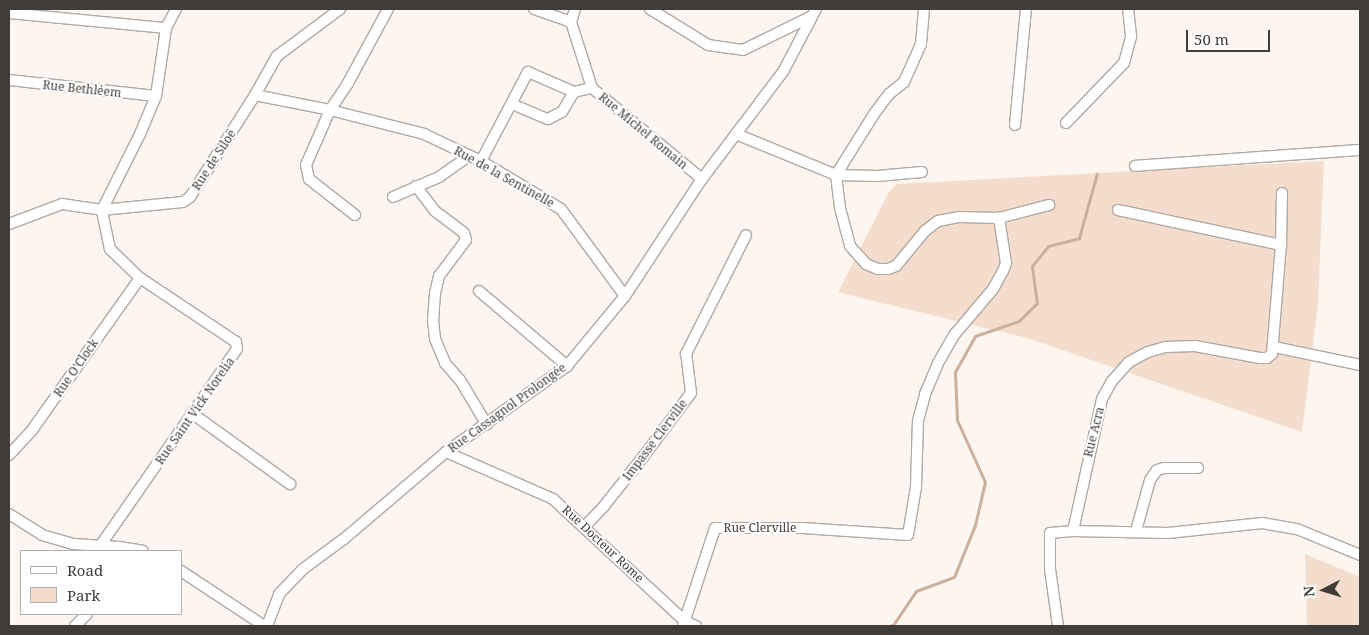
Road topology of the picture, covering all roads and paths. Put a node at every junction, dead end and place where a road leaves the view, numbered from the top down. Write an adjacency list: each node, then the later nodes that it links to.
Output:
1 (176, 9): 13 (street)
2 (340, 9): 17 (street, Rue de Siloë)
3 (387, 9): 20 (street)
4 (534, 9): 12 (street)
5 (575, 9): 12 (street)
6 (650, 9): 10 (street)
7 (924, 9): 29 (street)
8 (1026, 9): 22 (street)
9 (1128, 9): 21 (street)
10 (814, 12): 23 (street, Rue Cassagnol Prolongée)
11 (9, 13): 13 (street)
12 (571, 22): 15 (street, Rue Michel Romain)
13 (166, 28): 18 (street)
14 (9, 80): 18 (street, Rue Bethléem)
15 (592, 88): 16 (street); 30 (street, Rue Michel Romain)
16 (574, 92): 19 (street); 19 (street)
17 (255, 95): 20 (street, Rue de la Sentinelle); 35 (street, Rue de Siloë)
18 (156, 96): 35 (street)
19 (512, 104): 26 (street)
20 (330, 110): 25 (street, Rue de la Sentinelle); 37 (street)
21 (1066, 123)
22 (1015, 125)
23 (736, 134): 29 (street); 30 (street, Rue Cassagnol Prolongée)
24 (1360, 150): 27 (street)
25 (469, 156): 26 (street, Rue de la Sentinelle); 31 (street)
26 (482, 162): 44 (street, Rue de la Sentinelle)
27 (1135, 166)
28 (922, 172): 29 (street)
29 (836, 175): 38 (street)
30 (702, 179): 44 (street, Rue Cassagnol Prolongée)
31 (416, 186): 33 (street); 49 (street)
32 (1282, 193): 41 (street)
33 (393, 197)
34 (1049, 205): 38 (street)
35 (102, 210): 39 (street, Rue de Siloë); 42 (street, Rue Saint Vick Norelia)
36 (1118, 210): 41 (street)
37 (355, 215)
38 (999, 218): 63 (street, Rue Clerville)
39 (9, 224)
40 (746, 235): 55 (street, Impasse Clerville)
41 (1281, 245): 45 (street)
42 (140, 278): 48 (street, Rue Saint Vick Norelia); 51 (street, Rue O'Clock)
43 (478, 291): 46 (street)
44 (626, 296): 46 (street, Rue Cassagnol Prolongée)
45 (1274, 347): 47 (street); 56 (street, Rue Acra)
46 (567, 366): 49 (street, Rue Cassagnol Prolongée)
47 (1360, 366)
48 (193, 414): 53 (street); 58 (street, Rue Saint Vick Norelia)
49 (487, 424): 50 (street, Rue Cassagnol Prolongée)
50 (446, 452): 55 (street, Rue Docteur Rome); 65 (street, Rue Cassagnol Prolongée)
51 (9, 455)
52 (1198, 468): 57 (street)
53 (290, 484)
54 (9, 514): 58 (street)
55 (585, 526): 63 (street, Rue Docteur Rome)
56 (1073, 530): 57 (street); 66 (street)
57 (1136, 531): 60 (street)
58 (100, 546): 59 (street)
59 (134, 550)
60 (1360, 555)
61 (182, 572): 65 (street)
62 (86, 615): 64 (street)
63 (688, 625)
64 (75, 626)
65 (265, 626)
66 (1058, 626)

